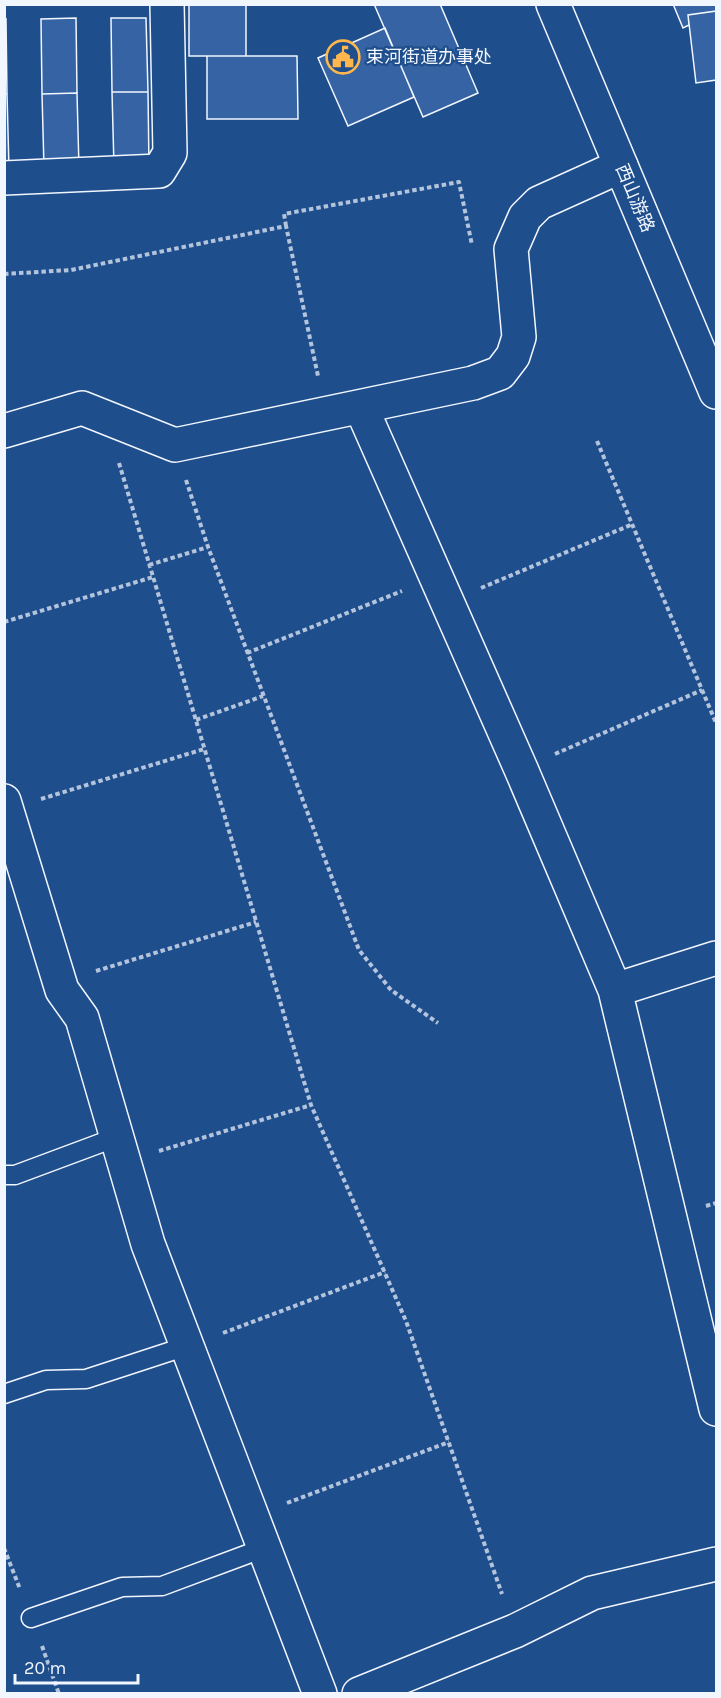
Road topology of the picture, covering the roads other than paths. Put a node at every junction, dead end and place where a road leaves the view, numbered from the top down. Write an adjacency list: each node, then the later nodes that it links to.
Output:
1 (167, 4): 4 (street)
2 (553, 4): 3 (street, 西山游路)
3 (621, 166): 5 (street, 西山游路); 6 (street)
4 (4, 178)
5 (717, 392)
6 (361, 407): 7 (street); 10 (street)
7 (4, 431)
8 (6, 805): 11 (street)
9 (717, 958): 10 (street)
10 (615, 990): 15 (street)
11 (121, 1150): 12 (lane); 13 (street)
12 (4, 1175)
13 (187, 1346): 14 (lane); 16 (street)
14 (4, 1394)
15 (717, 1409)
16 (264, 1548): 18 (lane); 19 (street)
17 (717, 1564): 20 (street)
18 (31, 1618)
19 (320, 1694)
20 (359, 1694)

